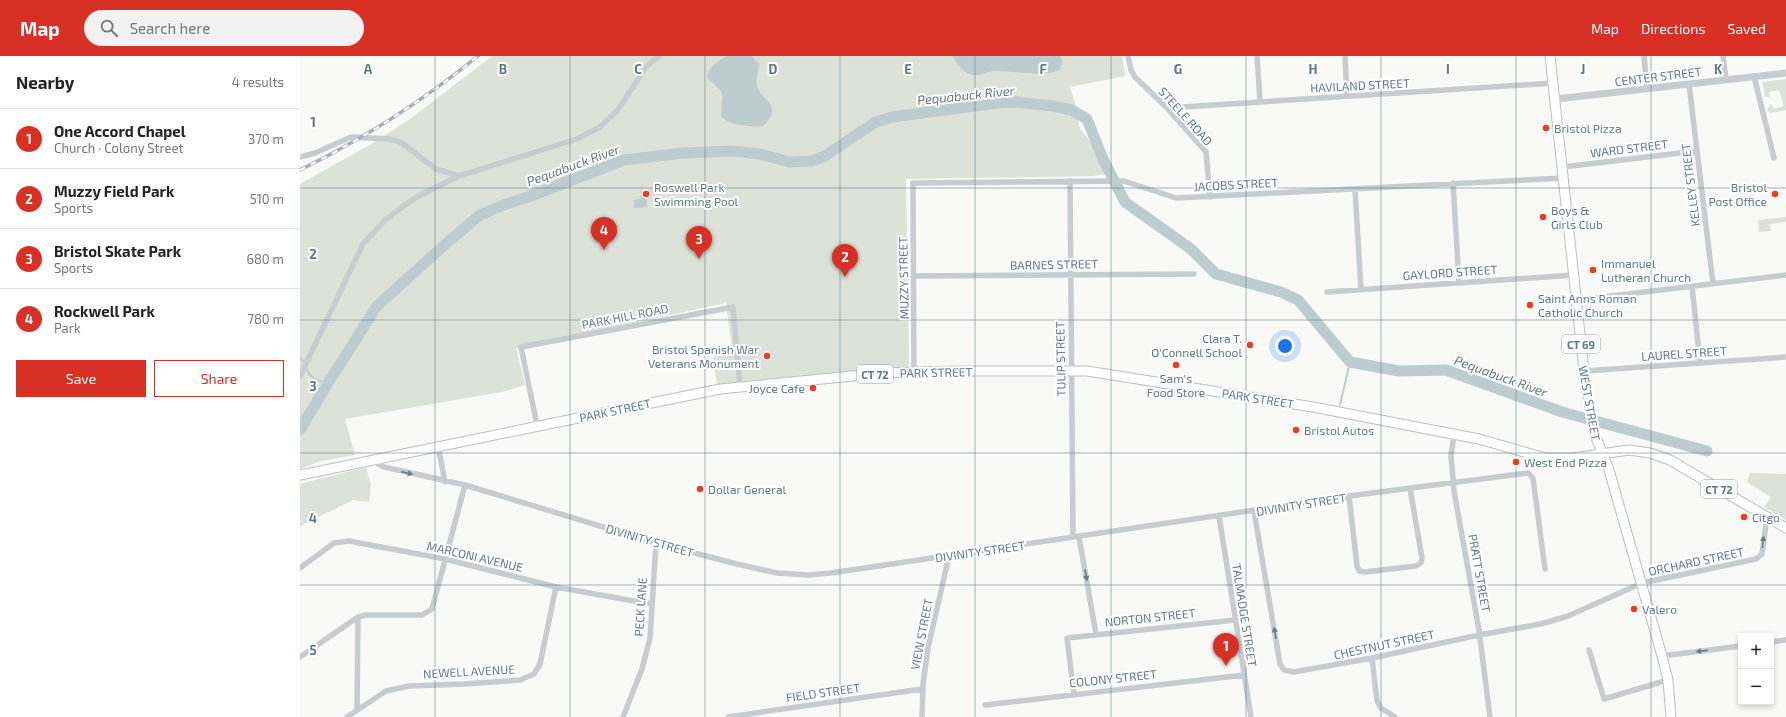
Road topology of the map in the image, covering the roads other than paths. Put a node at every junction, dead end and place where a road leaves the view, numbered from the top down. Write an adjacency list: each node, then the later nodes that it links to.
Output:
1 (659, 56): 22 (street)
2 (1128, 56): 17 (street, STEELE ROAD)
3 (1257, 56): 16 (street)
4 (1345, 56): 14 (street)
5 (1550, 56): 11 (main road, WEST STREET / CT 69)
6 (1644, 56): 13 (street)
7 (1723, 56): 10 (street)
8 (1786, 73): 9 (street, CENTER STREET)
9 (1754, 76): 10 (street, CENTER STREET); 20 (street)
10 (1726, 79): 12 (street, CENTER STREET)
11 (1554, 83): 14 (street, HAVILAND STREET); 15 (main road, WEST STREET / CT 69)
12 (1690, 84): 13 (street, CENTER STREET); 18 (street, KELLEY STREET)
13 (1647, 88): 15 (street, CENTER STREET)
14 (1347, 96): 16 (street, HAVILAND STREET)
15 (1556, 99): 21 (main road, WEST STREET / CT 69)
16 (1260, 101): 17 (street, HAVILAND STREET)
17 (1167, 108): 28 (street, STEELE ROAD)
18 (1697, 151): 21 (street, WARD STREET); 35 (street, KELLEY STREET)
19 (300, 157): 22 (street)
20 (1774, 158)
21 (1563, 167): 23 (main road, WEST STREET / CT 69)
22 (459, 176): 45 (street)
23 (1564, 178): 26 (street, JACOBS STREET); 31 (main road, WEST STREET / CT 69)
24 (1070, 181): 25 (street, JACOBS STREET); 28 (street, JACOBS STREET); 30 (street, TULIP STREET)
25 (913, 183): 32 (street, MUZZY STREET)
26 (1453, 183): 27 (street, JACOBS STREET); 34 (street)
27 (1355, 188): 28 (street, JACOBS STREET); 37 (street)
28 (1210, 197)
29 (1194, 274): 30 (street, BARNES STREET)
30 (1070, 275): 32 (street, BARNES STREET); 42 (street, TULIP STREET)
31 (1574, 275): 34 (street, GAYLORD STREET); 39 (main road, WEST STREET / CT 69)
32 (914, 276): 43 (street, MUZZY STREET)
33 (1786, 276): 35 (street)
34 (1459, 282): 37 (street, GAYLORD STREET)
35 (1713, 284): 36 (street)
36 (1692, 286): 39 (street); 41 (street)
37 (1361, 290): 38 (street, GAYLORD STREET)
38 (1327, 292)
39 (1577, 300): 44 (main road, WEST STREET / CT 69)
40 (1786, 357): 41 (street, LAUREL STREET)
41 (1700, 363): 44 (street, LAUREL STREET)
42 (1072, 370): 43 (main road, PARK STREET / CT 72); 48 (main road, PARK STREET / CT 72); 63 (street, TULIP STREET)
43 (914, 371): 46 (main road, PARK STREET / CT 72)
44 (1584, 371): 50 (main road, WEST STREET / CT 69)
45 (300, 376)
46 (740, 386): 47 (main road, PARK STREET / CT 72); 47 (street, PARK HILL ROAD)
47 (537, 425): 49 (main road, PARK STREET / CT 72)
48 (1454, 434): 50 (main road, PARK STREET / CT 72); 54 (street, PRATT STREET)
49 (438, 445): 51 (main road, PARK STREET / CT 72); 53 (street)
50 (1601, 453): 60 (main road, CT 72); 69 (main road, WEST STREET / CT 69)
51 (372, 459): 52 (main road, PARK STREET / CT 72); 53 (street, DIVINITY STREET, one-way to 53)
52 (300, 475)
53 (445, 482): 55 (street, DIVINITY STREET)
54 (1454, 482): 56 (street, DIVINITY STREET); 68 (street, DIVINITY STREET); 75 (street, PRATT STREET)
55 (465, 485): 64 (street, DIVINITY STREET); 66 (street)
56 (1410, 488): 57 (street, DIVINITY STREET); 57 (street)
57 (1349, 496): 58 (street, DIVINITY STREET)
58 (1254, 511): 59 (street, DIVINITY STREET); 82 (street, CHESTNUT STREET, one-way to 58)
59 (1219, 516): 62 (street, DIVINITY STREET); 73 (street, TALMADGE STREET)
60 (1767, 517): 61 (main road, CT 72); 69 (street, ORCHARD STREET, one-way to 60)
61 (1786, 528)
62 (1079, 536): 63 (street, DIVINITY STREET); 74 (street, one-way to 74)
63 (1073, 538): 65 (street, DIVINITY STREET)
64 (656, 543): 65 (street, DIVINITY STREET); 71 (street, PECK LANE)
65 (950, 556): 85 (street, VIEW STREET)
66 (445, 559): 67 (street, MARCONI AVENUE); 70 (street, MARCONI AVENUE); 72 (street)
67 (300, 568)
68 (1545, 570)
69 (1642, 583): 75 (street, CHESTNUT STREET); 80 (main road, WEST STREET / CT 69)
70 (556, 586): 71 (street, MARCONI AVENUE); 88 (street, NEWELL AVENUE)
71 (651, 604): 90 (street, PECK LANE)
72 (358, 617): 81 (street); 88 (street)
73 (1235, 620): 74 (street, NORTON STREET); 83 (street, TALMADGE STREET)
74 (1096, 634): 86 (street, NORTON STREET)
75 (1479, 635): 82 (street, CHESTNUT STREET); 95 (street, PRATT STREET)
76 (1786, 640): 77 (street)
77 (1774, 642)
78 (1738, 646): 80 (street, one-way to 80)
79 (1589, 650): 84 (street)
80 (1662, 656): 84 (main road, WEST STREET / CT 69)
81 (300, 657)
82 (1372, 658): 94 (street)
83 (1244, 675): 86 (street, COLONY STREET); 93 (street, TALMADGE STREET)
84 (1668, 680): 96 (main road, WEST STREET / CT 69)
85 (922, 689): 91 (street, FIELD STREET); 92 (street, VIEW STREET)
86 (1074, 694): 87 (street, COLONY STREET)
87 (985, 705)
88 (358, 709): 89 (street, NEWELL AVENUE)
89 (347, 717)
90 (623, 717)
91 (728, 717)
92 (922, 717)
93 (1251, 717)
94 (1395, 717)
95 (1490, 717)
96 (1671, 717)

